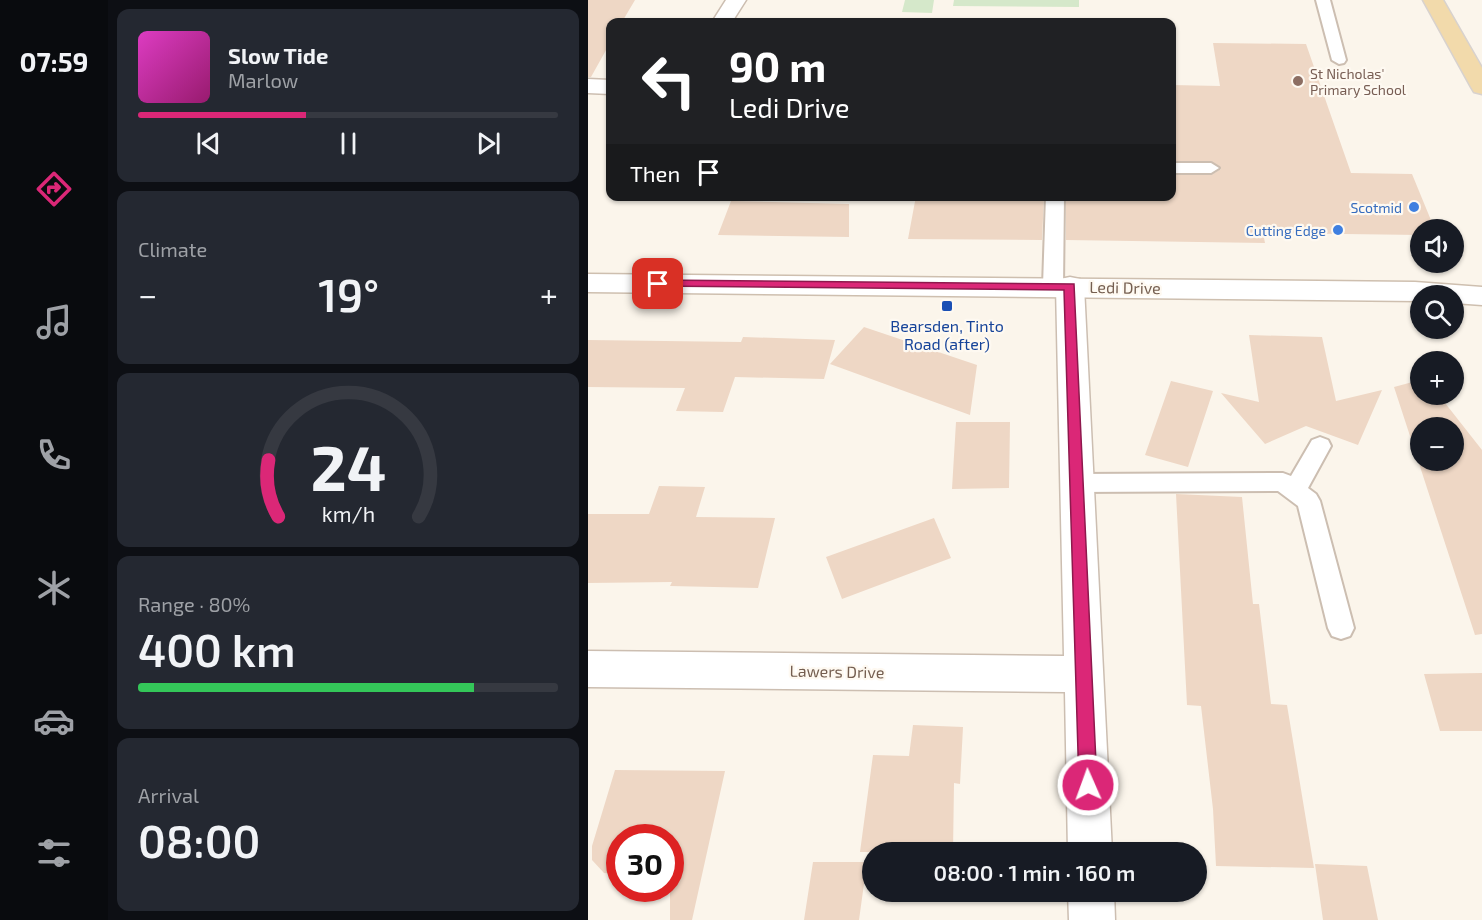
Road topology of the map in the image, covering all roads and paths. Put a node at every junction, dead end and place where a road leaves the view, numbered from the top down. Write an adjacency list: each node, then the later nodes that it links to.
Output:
1 (736, 0): 4 (street)
2 (1323, 0): 5 (lane)
3 (1433, 0): 8 (main road)
4 (725, 18)
5 (1339, 60)
6 (588, 86): 7 (street)
7 (606, 87)
8 (1482, 87)
9 (1176, 168): 10 (lane)
10 (1211, 168)
11 (1055, 201): 13 (lane)
12 (588, 283): 13 (street, Ledi Drive)
13 (1062, 286): 14 (street, Ledi Drive); 16 (street)
14 (1482, 296)
15 (1320, 446): 17 (lane)
16 (1077, 483): 17 (lane); 20 (street)
17 (1294, 491): 18 (lane)
18 (1341, 628)
19 (588, 669): 20 (street, Lawers Drive)
20 (1085, 674): 21 (street)
21 (1090, 842)
22 (1091, 902): 23 (street)
23 (1092, 920)

